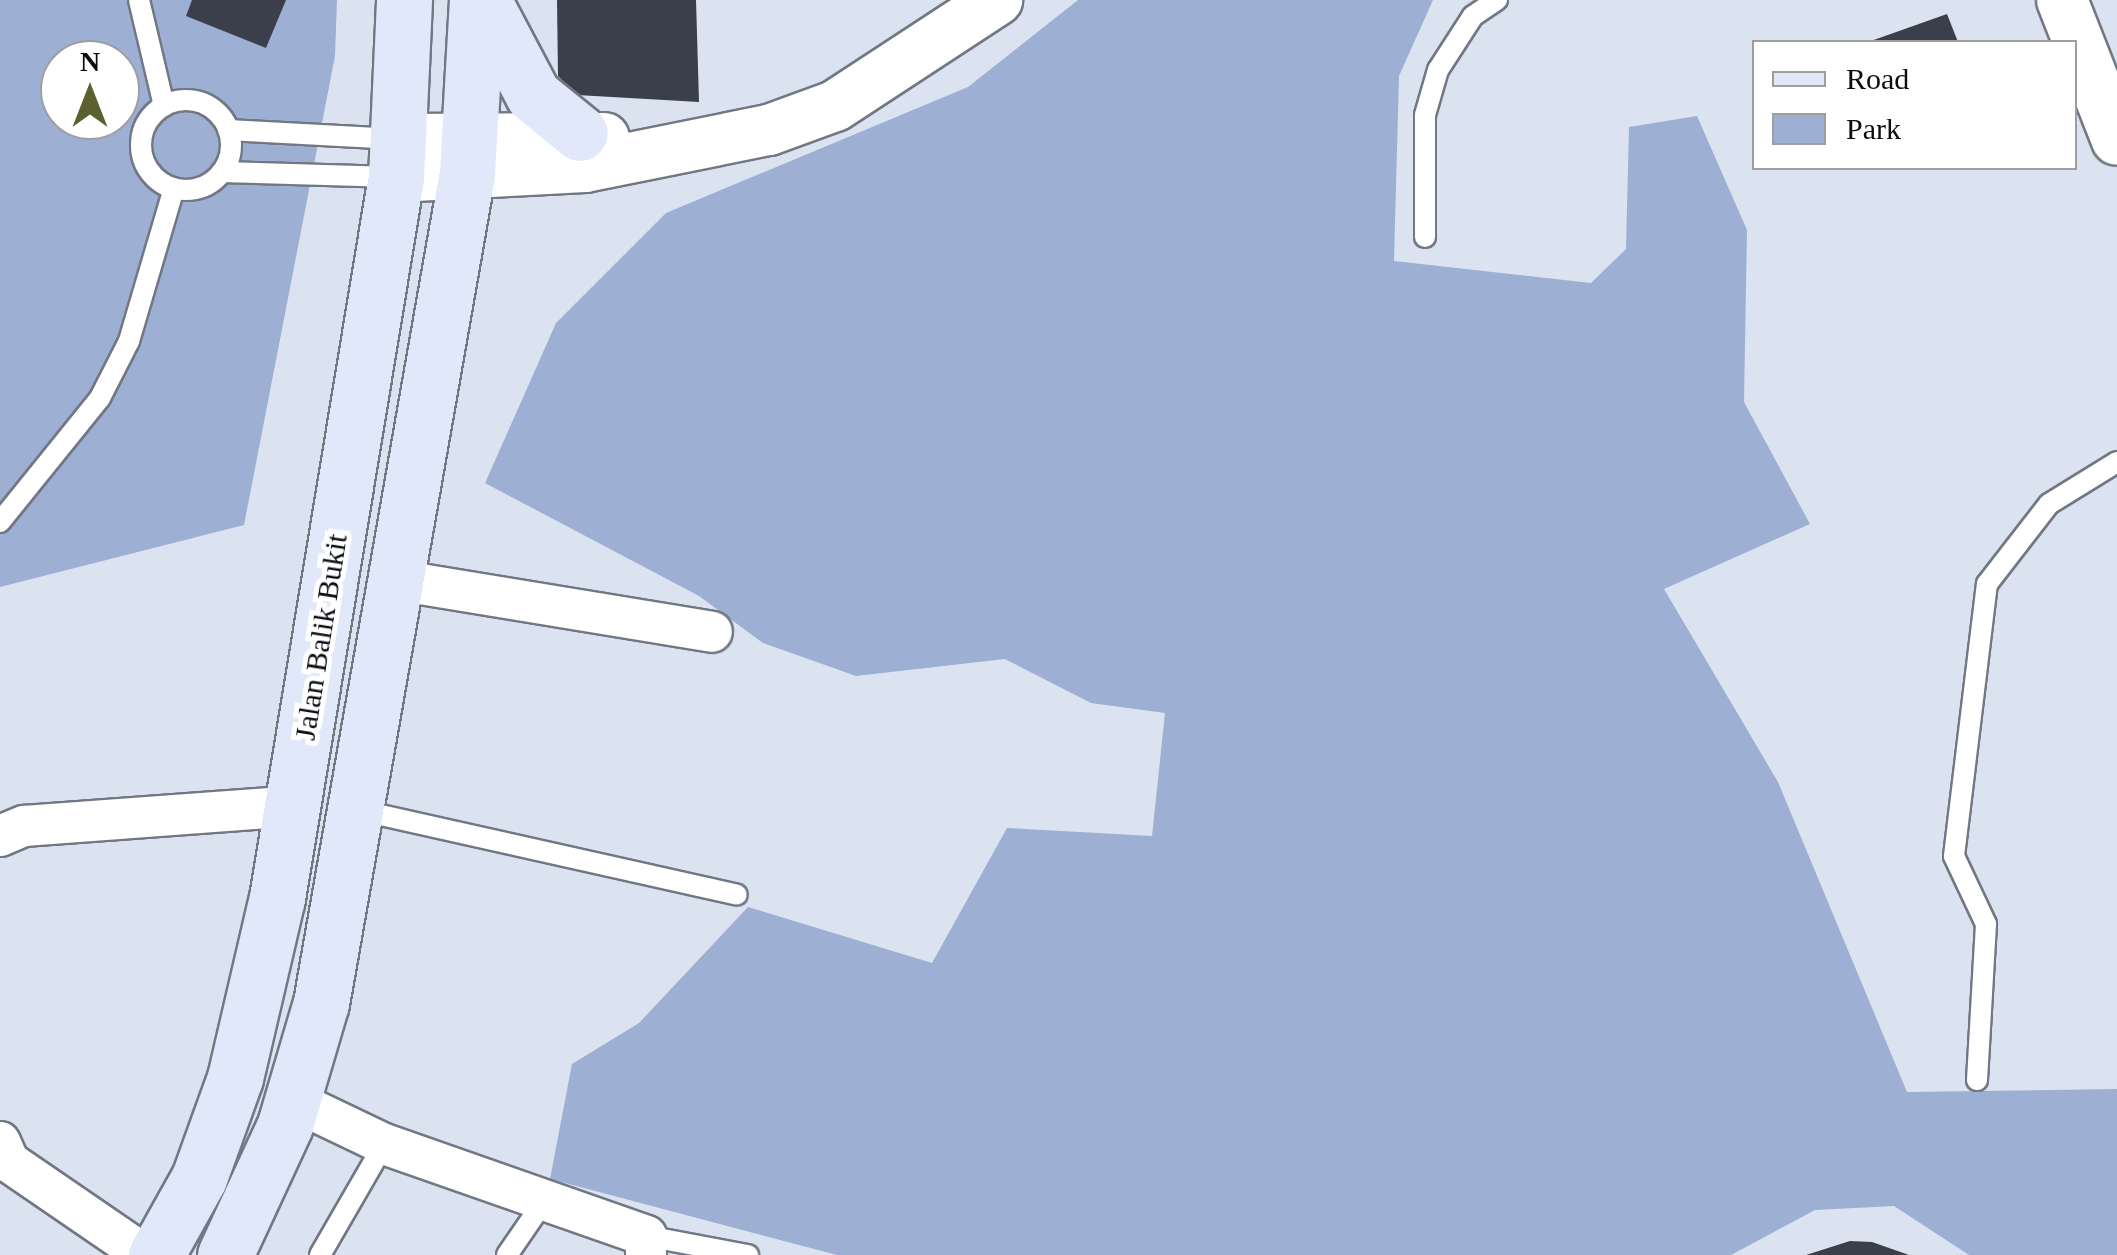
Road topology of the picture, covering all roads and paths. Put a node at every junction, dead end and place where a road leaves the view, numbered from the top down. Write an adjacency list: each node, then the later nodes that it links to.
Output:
1 (139, 0): 9 (lane)
2 (404, 0): 15 (main road, Jalan Balik Bukit)
3 (480, 0): 11 (main road); 14 (main road, Jalan Balik Bukit)
4 (997, 0): 7 (street)
5 (1497, 0): 18 (lane)
6 (2062, 0): 8 (street)
7 (952, 14): 13 (street)
8 (2101, 64): 12 (street)
9 (164, 106): 10 (lane); 17 (lane)
10 (228, 130): 15 (lane); 16 (lane)
11 (580, 134): 13 (street); 14 (street)
12 (2117, 140)
13 (654, 147): 14 (street)
14 (468, 155): 15 (street); 21 (main road, Jalan Balik Bukit)
15 (398, 158): 16 (lane); 23 (main road, Jalan Balik Bukit)
16 (222, 172): 17 (lane)
17 (174, 188): 20 (lane)
18 (1425, 237)
19 (2117, 462): 27 (lane)
20 (0, 522)
21 (396, 580): 22 (street); 24 (main road, Jalan Balik Bukit)
22 (712, 632)
23 (294, 806): 25 (street); 34 (main road, Jalan Balik Bukit)
24 (356, 810): 26 (lane); 28 (main road, Jalan Balik Bukit)
25 (0, 836)
26 (736, 896)
27 (1978, 1080)
28 (292, 1100): 30 (street); 35 (main road, Jalan Balik Bukit)
29 (0, 1142): 33 (street)
30 (384, 1144): 31 (street); 36 (lane)
31 (542, 1204): 32 (street); 37 (lane)
32 (646, 1246): 38 (lane)
33 (145, 1255)
34 (156, 1255)
35 (225, 1255)
36 (320, 1255)
37 (507, 1255)
38 (748, 1255)

